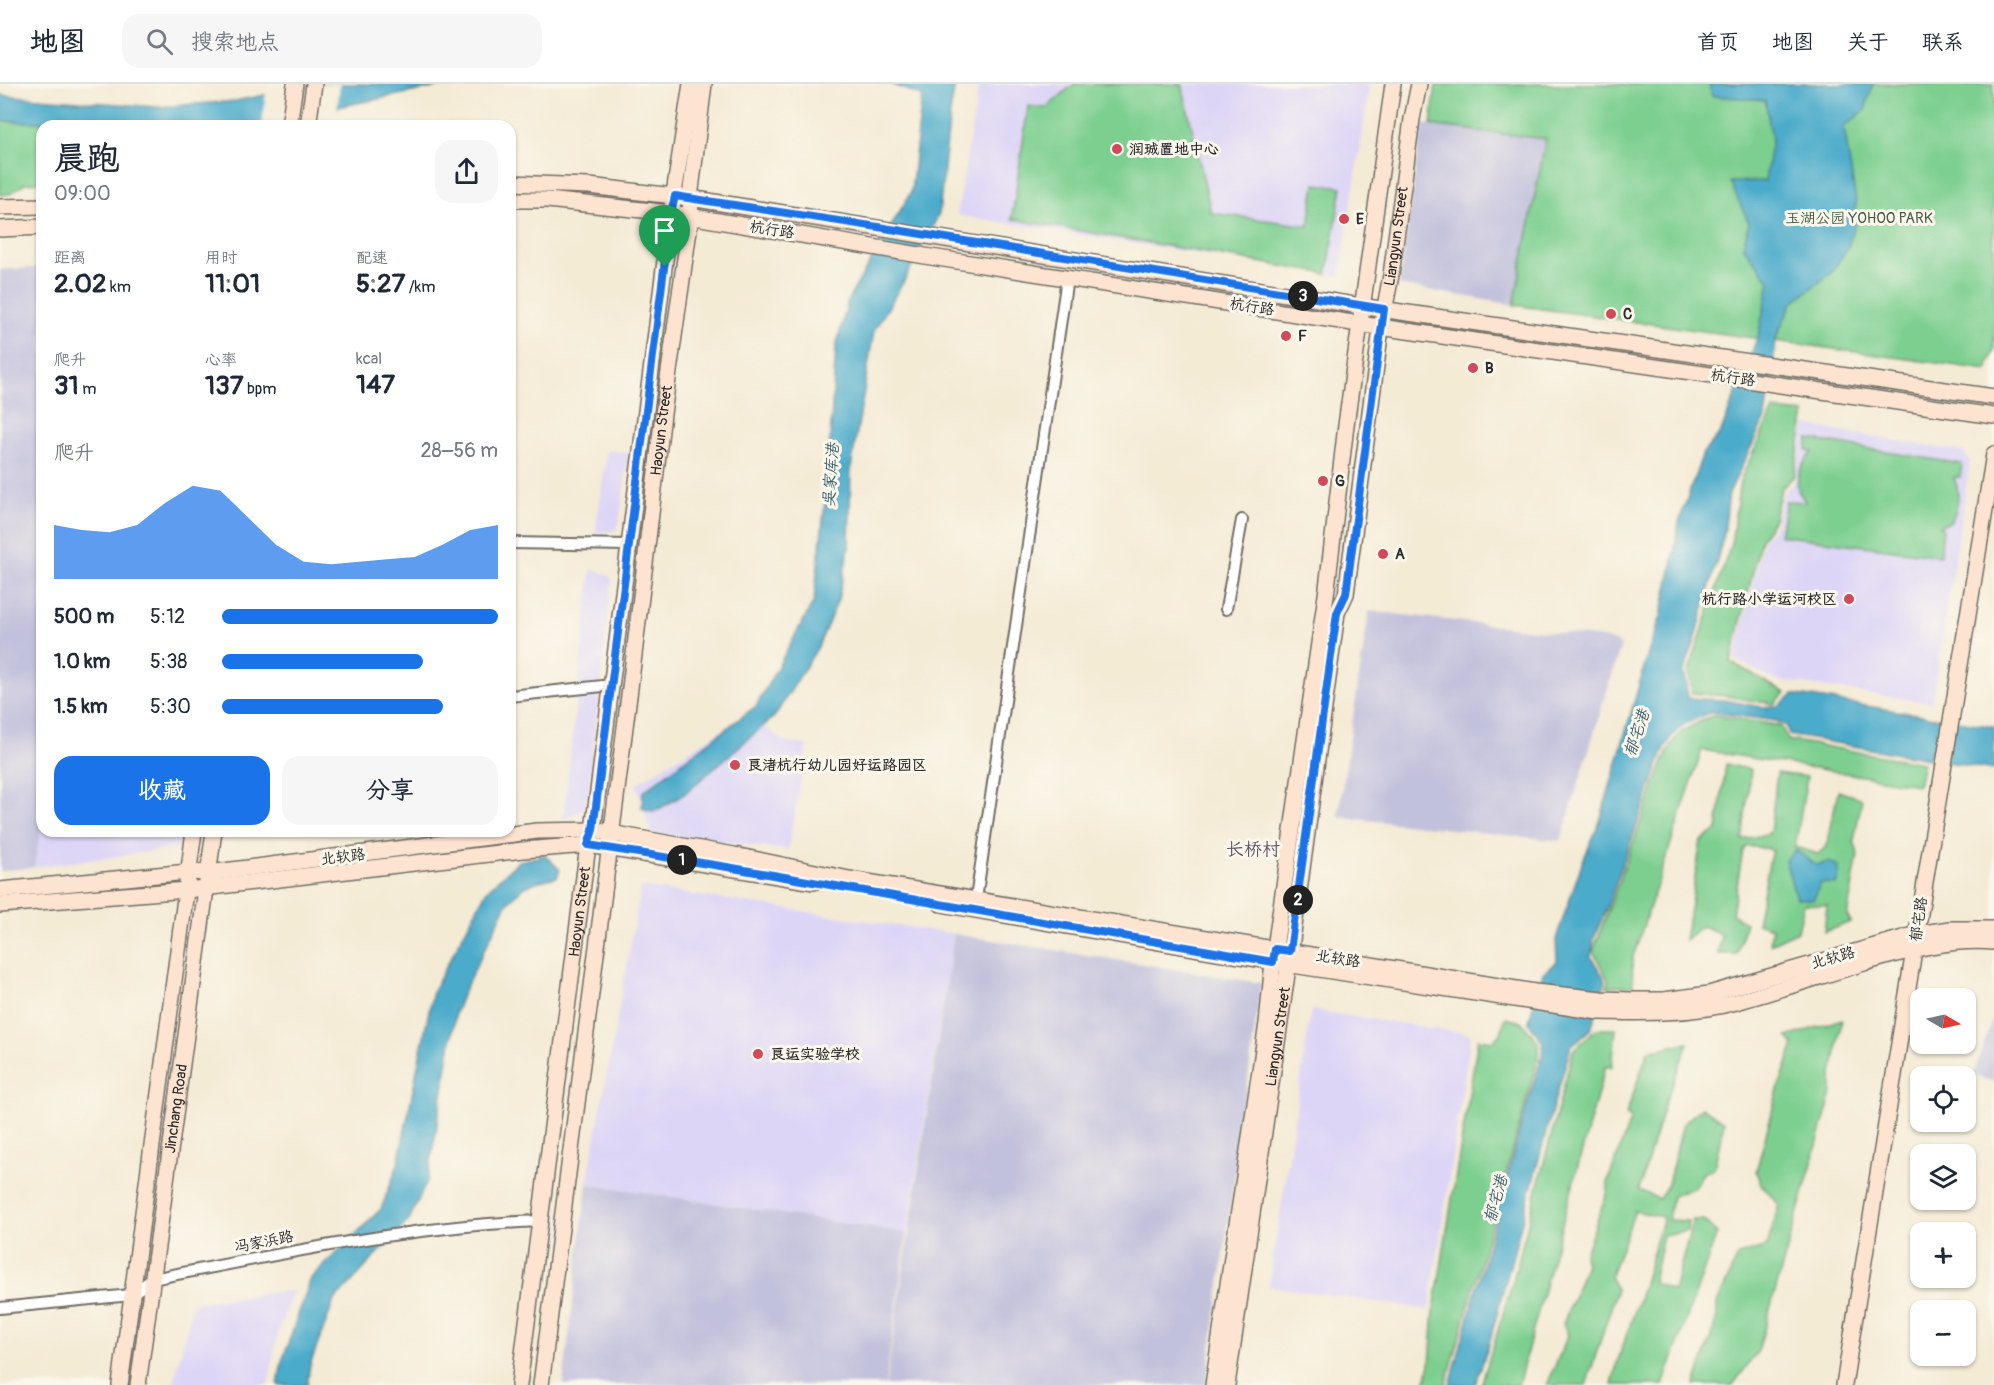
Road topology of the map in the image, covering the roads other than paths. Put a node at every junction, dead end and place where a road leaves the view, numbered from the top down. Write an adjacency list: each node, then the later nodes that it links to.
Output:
1 (314, 84): 8 (main road)
2 (691, 84): 10 (main road, Haoyun Street)
3 (704, 84): 10 (main road, Haoyun Street)
4 (1393, 84): 19 (main road, Liangyun Street)
5 (1419, 84): 20 (main road, Liangyun Street)
6 (295, 85): 7 (main road)
7 (290, 120)
8 (309, 120)
9 (516, 183): 10 (main road, 杭行路)
10 (682, 197): 14 (main road, Haoyun Street); 15 (main road, Haoyun Street); 19 (main road, 杭行路)
11 (516, 200): 14 (main road, 杭行路)
12 (36, 206): 13 (main road)
13 (0, 207)
14 (671, 213): 15 (main road, 杭行路); 28 (main road, Haoyun Street)
15 (692, 216): 18 (main road, 杭行路); 35 (main road, Haoyun Street)
16 (36, 227): 17 (main road)
17 (0, 229)
18 (1067, 278): 21 (main road, 杭行路); 40 (street)
19 (1363, 306): 20 (main road, 杭行路); 21 (main road, Liangyun Street)
20 (1384, 309): 22 (main road, Liangyun Street); 23 (main road, 杭行路)
21 (1359, 324): 22 (main road, 杭行路); 45 (main road, Liangyun Street)
22 (1381, 328): 24 (main road, 杭行路); 45 (main road, Liangyun Street)
23 (1994, 397)
24 (1994, 416)
25 (1994, 454): 43 (main road, 郁宅路)
26 (1242, 520): 29 (street)
27 (516, 543): 28 (street)
28 (629, 545): 30 (main road, Haoyun Street)
29 (1226, 609)
30 (612, 686): 31 (street); 34 (main road, Haoyun Street)
31 (516, 695)
32 (193, 837): 36 (main road, Jinchang Road)
33 (213, 837): 37 (main road, Jinchang Road)
34 (590, 838): 35 (main road, 北软路); 37 (main road, 北软路); 46 (main road, Haoyun Street)
35 (610, 841): 40 (main road, 北软路); 45 (main road, 北软路); 53 (main road, Haoyun Street)
36 (188, 872): 37 (main road, 北软路); 38 (main road, 北软路); 39 (main road, Jinchang Road)
37 (207, 880): 39 (main road, 北软路); 47 (main road, Jinchang Road)
38 (0, 890)
39 (187, 890): 41 (main road, 北软路); 48 (main road, Jinchang Road)
40 (976, 899): 45 (main road, 北软路)
41 (0, 904)
42 (1994, 929): 43 (main road, 北软路)
43 (1916, 941): 44 (main road, 北软路); 45 (main road, 北软路); 56 (main road, 郁宅路)
44 (1994, 942)
45 (1281, 957): 54 (main road, Liangyun Street); 55 (main road, Liangyun Street)
46 (539, 1221): 47 (street, 冯家浜路); 52 (main road, Haoyun Street)
47 (152, 1279): 48 (street, 冯家浜路); 51 (main road, Jinchang Road)
48 (131, 1295): 49 (street); 50 (main road, Jinchang Road)
49 (0, 1308)
50 (120, 1385)
51 (138, 1385)
52 (519, 1385)
53 (541, 1385)
54 (1213, 1385)
55 (1227, 1385)
56 (1844, 1385)

